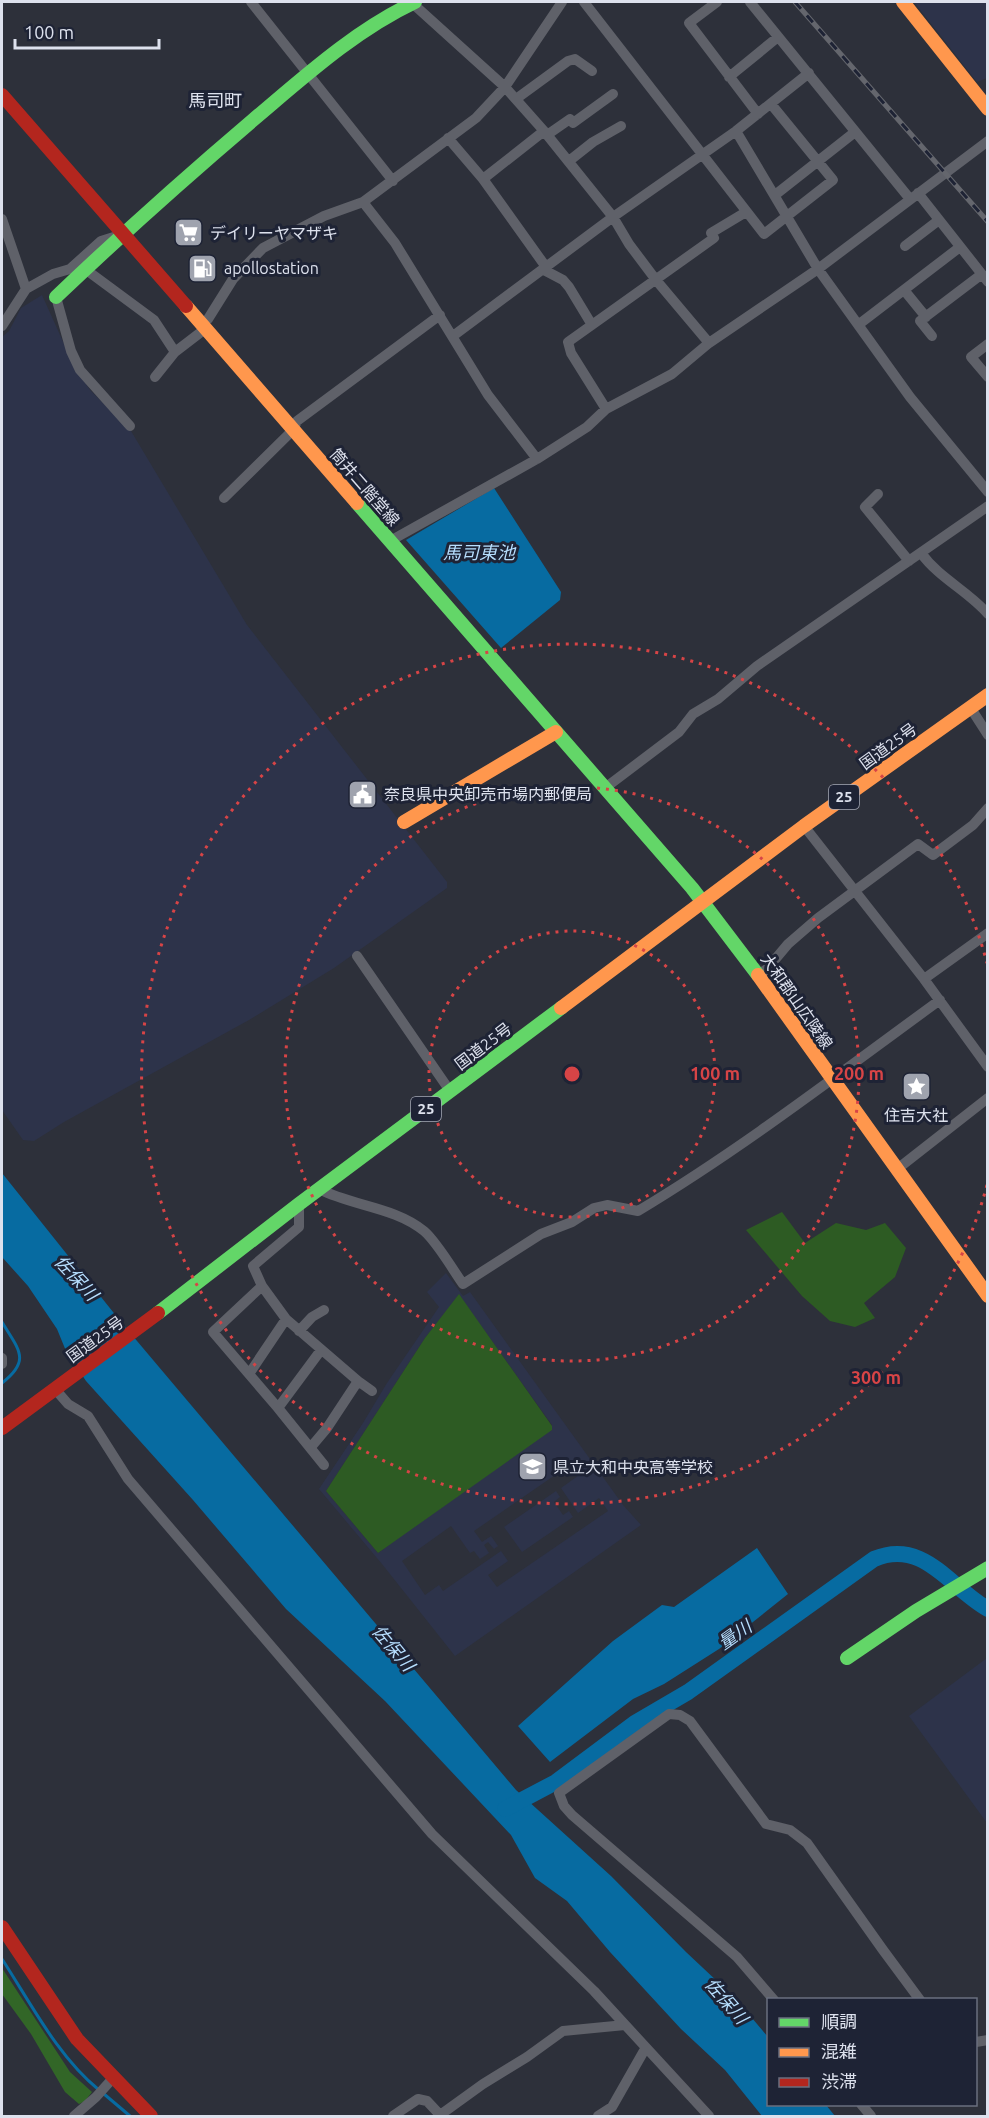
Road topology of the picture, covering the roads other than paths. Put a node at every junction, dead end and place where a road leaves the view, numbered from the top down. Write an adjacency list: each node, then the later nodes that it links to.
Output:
1 (251, 2): 11 (street)
2 (413, 2): 11 (main road); 13 (street)
3 (562, 2): 13 (street)
4 (584, 2): 27 (street)
5 (717, 2): 12 (street)
6 (750, 2): 8 (street)
7 (903, 2): 14 (main road)
8 (778, 36): 10 (street); 12 (street)
9 (592, 71): 17 (street)
10 (809, 73): 18 (street); 23 (street)
11 (308, 74): 31 (street); 40 (main road)
12 (729, 77): 20 (street)
13 (505, 87): 17 (street); 25 (street)
14 (983, 93): 19 (main road)
15 (614, 94): 24 (street)
16 (2, 95): 40 (main road, 筒井二階堂線)
17 (516, 99): 24 (street)
18 (771, 104): 20 (street); 29 (street)
19 (987, 109)
20 (758, 114): 22 (street)
21 (621, 126): 28 (street)
22 (736, 131): 27 (street); 32 (street)
23 (855, 132): 29 (street); 33 (street)
24 (545, 133): 28 (street); 30 (street)
25 (448, 138): 30 (street); 31 (street)
26 (987, 141): 33 (street)
27 (702, 156): 35 (street); 36 (street)
28 (569, 161): 36 (street)
29 (819, 161): 32 (street); 37 (street)
30 (483, 179): 43 (street)
31 (393, 181): 34 (street)
32 (775, 195): 37 (street)
33 (914, 196): 39 (street); 45 (street)
34 (363, 202): 51 (street); 56 (street)
35 (746, 212): 37 (street); 47 (street)
36 (613, 217): 43 (street); 47 (street)
37 (787, 217): 45 (street)
38 (2, 219): 48 (street)
39 (939, 220): 41 (street); 42 (street)
40 (123, 234): 44 (main road); 48 (street); 56 (main road, 筒井二階堂線)
41 (905, 246)
42 (960, 247): 46 (street); 49 (street)
43 (545, 268): 53 (street); 57 (street)
44 (85, 269): 50 (main road); 61 (street)
45 (818, 269): 54 (street); 59 (street)
46 (985, 278): 52 (street)
47 (656, 279): 53 (street); 59 (street)
48 (26, 290): 55 (street)
49 (904, 290): 52 (street); 54 (street)
50 (56, 297): 65 (street)
51 (440, 315): 57 (street); 66 (street)
52 (926, 317): 58 (street)
53 (592, 325): 64 (street)
54 (858, 325): 68 (street)
55 (2, 326)
56 (203, 327): 61 (street); 66 (main road, 筒井二階堂線)
57 (453, 336): 67 (street)
58 (932, 336)
59 (710, 343): 64 (street)
60 (987, 344): 63 (street)
61 (175, 351): 62 (street)
62 (156, 377)
63 (987, 377)
64 (606, 409): 67 (street)
65 (130, 426)
66 (293, 430): 70 (street); 72 (main road, 筒井二階堂線)
67 (537, 459): 72 (street)
68 (987, 492)
69 (878, 494): 74 (street)
70 (224, 498)
71 (987, 506): 73 (street)
72 (390, 541): 78 (main road, 筒井二階堂線)
73 (921, 553): 74 (street); 75 (street)
74 (909, 561): 80 (street)
75 (987, 614)
76 (987, 695): 77 (main road, 国道25号 / 25)
77 (970, 707): 79 (street); 83 (main road, 国道25号 / 25)
78 (556, 732): 80 (main road, 筒井二階堂線); 82 (main road)
79 (987, 735)
80 (605, 788): 85 (main road, 筒井二階堂線)
81 (987, 808): 84 (street)
82 (404, 822)
83 (804, 826): 84 (street); 85 (main road, 国道25号 / 25)
84 (854, 890): 88 (street); 89 (street)
85 (704, 902): 88 (main road, 大和郡山広陵線); 93 (main road, 国道25号 / 25)
86 (987, 933): 89 (street)
87 (357, 956): 93 (street)
88 (758, 975): 92 (main road, 大和郡山広陵線)
89 (924, 979): 90 (street)
90 (940, 999): 91 (street); 92 (street)
91 (987, 1066)
92 (831, 1079): 95 (main road, 大和郡山広陵線); 96 (street)
93 (450, 1091): 96 (main road, 国道25号 / 25)
94 (987, 1098): 95 (street)
95 (896, 1170): 99 (main road, 大和郡山広陵線)
96 (319, 1189): 97 (main road, 国道25号 / 25)
97 (299, 1204): 98 (street); 108 (main road, 国道25号 / 25)
98 (262, 1286): 101 (street); 106 (street)
99 (987, 1296)
100 (324, 1310): 102 (street)
101 (286, 1319): 102 (street); 106 (street)
102 (299, 1331): 103 (street)
103 (321, 1350): 107 (street); 110 (street)
104 (2, 1358): 105 (street)
105 (2, 1364)
106 (249, 1374): 110 (street)
107 (358, 1381): 109 (street); 112 (street)
108 (55, 1389): 111 (main road, 国道25号 / 25); 119 (street)
109 (372, 1391)
110 (279, 1408): 112 (street)
111 (2, 1428)
112 (310, 1447): 113 (street)
113 (324, 1465)
114 (987, 1568): 115 (main road)
115 (847, 1658)
116 (2, 1927): 121 (main road)
117 (772, 1998): 118 (street)
118 (919, 1998)
119 (625, 2025): 120 (street); 125 (street)
120 (645, 2049): 126 (street); 127 (street)
121 (114, 2077): 122 (street); 123 (main road)
122 (74, 2116)
123 (151, 2116)
124 (393, 2116): 125 (street)
125 (440, 2116)
126 (598, 2116)
127 (709, 2116)

